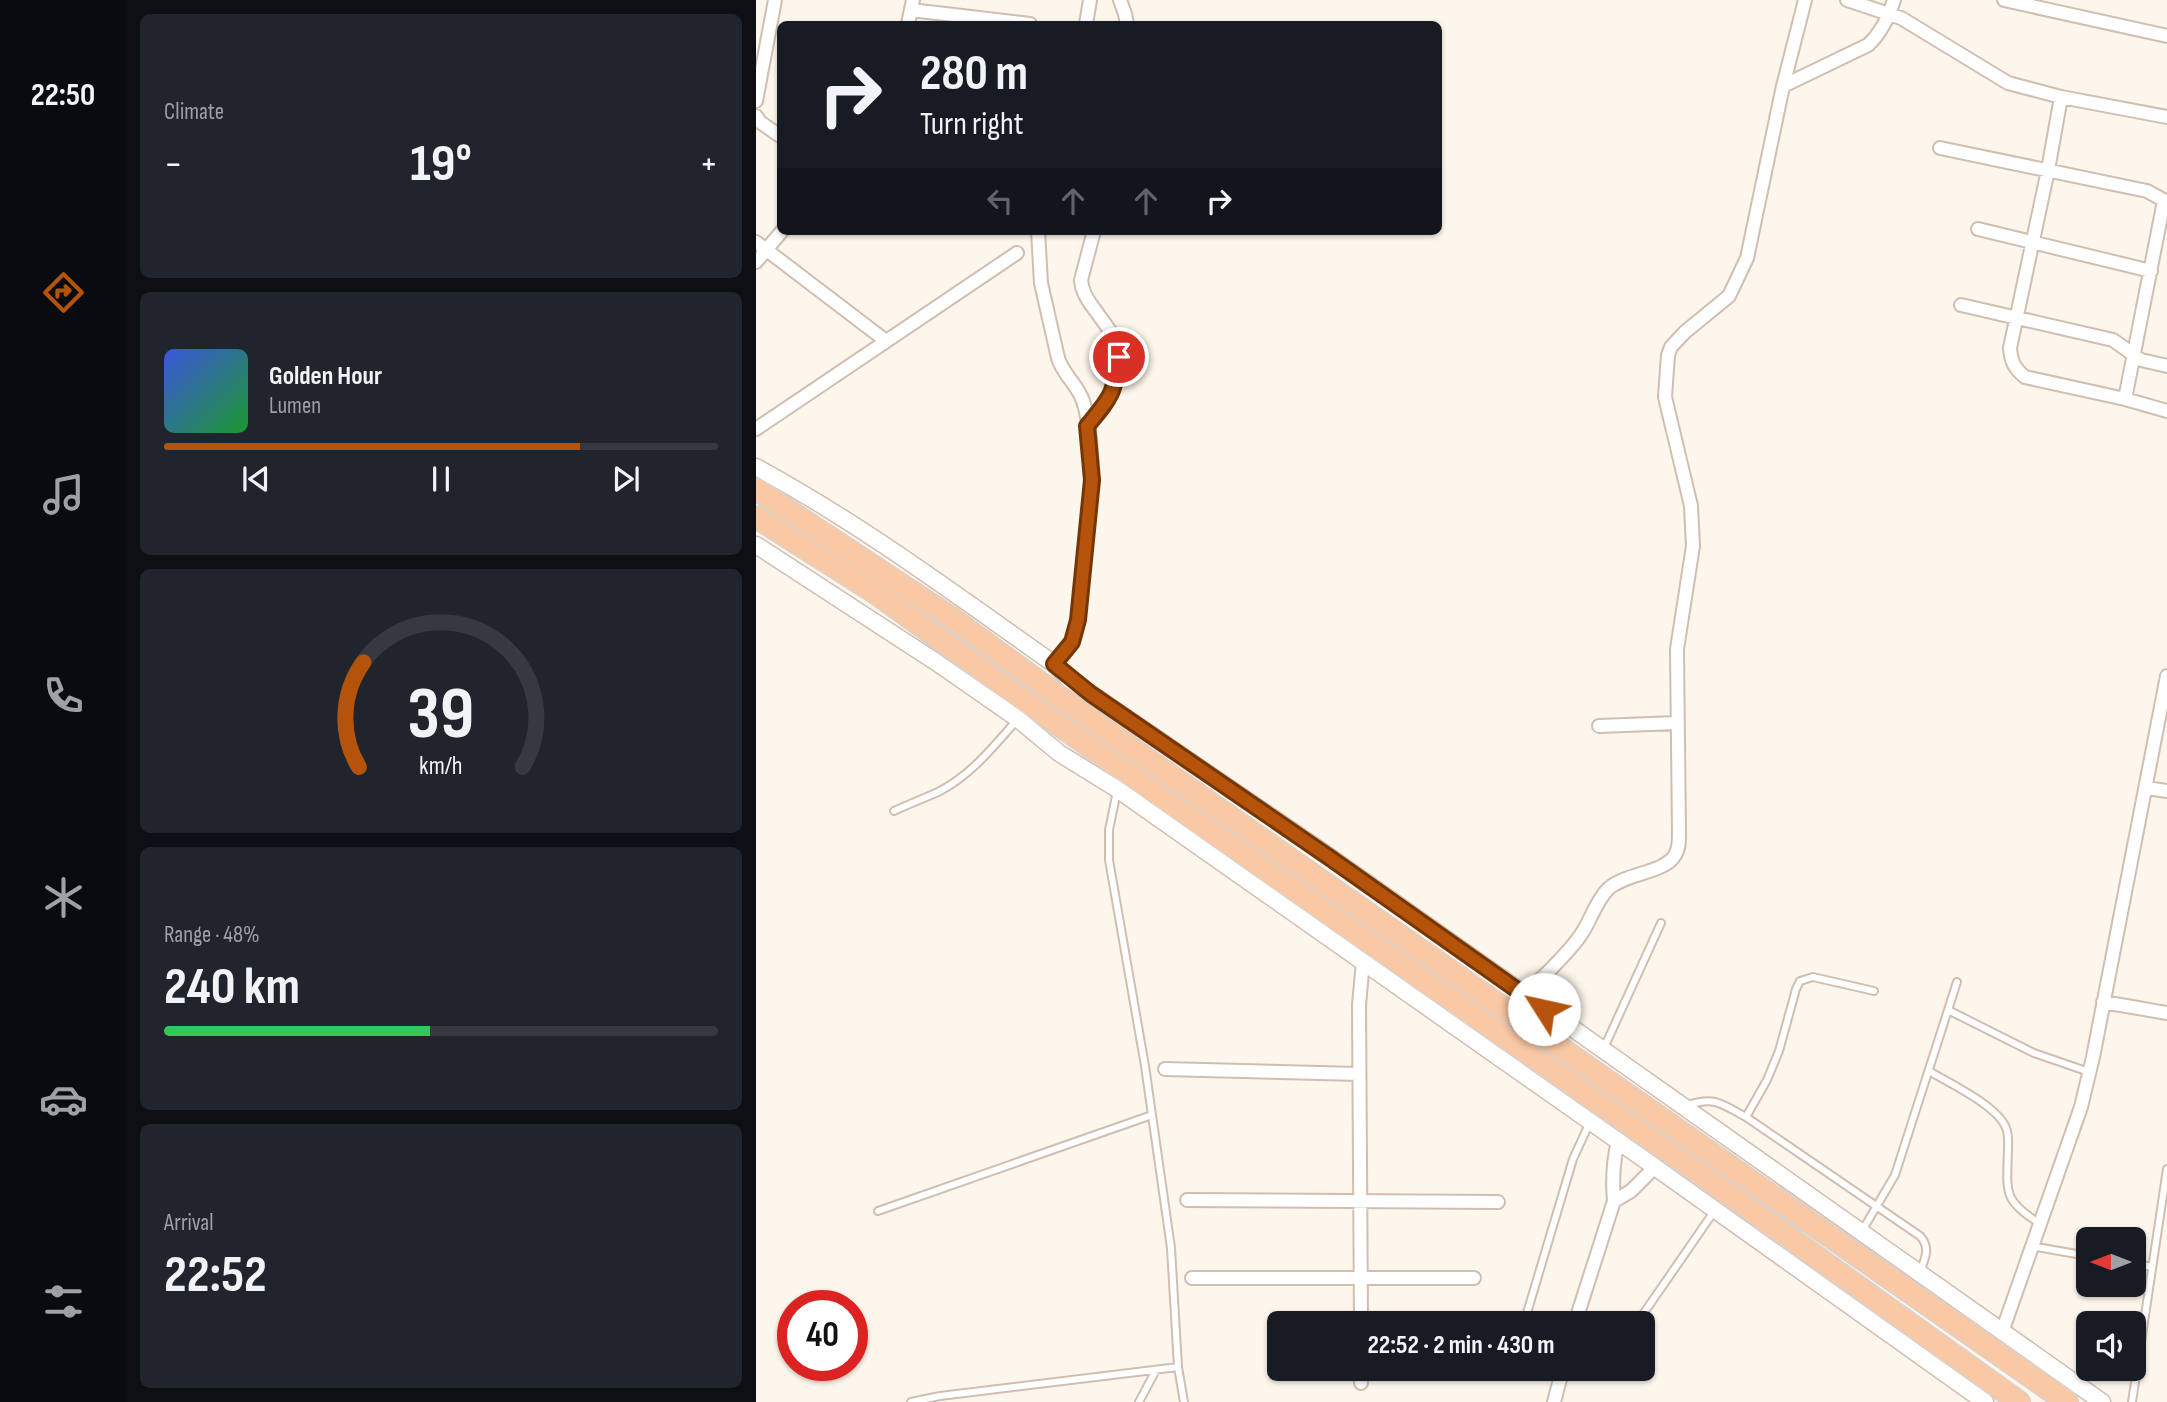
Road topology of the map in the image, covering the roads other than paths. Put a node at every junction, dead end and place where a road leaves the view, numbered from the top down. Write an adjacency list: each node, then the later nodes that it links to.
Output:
1 (775, 0): 16 (street)
2 (1090, 0): 11 (street)
3 (1120, 0): 12 (street)
4 (1805, 0): 14 (street)
5 (1847, 0): 9 (street)
6 (1894, 0): 9 (street)
7 (2004, 0): 13 (street)
8 (912, 5): 10 (street)
9 (1890, 13): 14 (street); 15 (street)
10 (984, 21)
11 (1086, 21)
12 (1126, 21)
13 (2167, 36)
14 (1783, 86): 50 (street)
15 (2061, 97): 18 (street); 21 (street)
16 (756, 102)
17 (756, 116): 19 (street)
18 (2167, 117)
19 (777, 134)
20 (1940, 148): 21 (street)
21 (2048, 170): 22 (street); 27 (street)
22 (2166, 201): 30 (street)
23 (1978, 229): 27 (street)
24 (777, 235): 28 (street)
25 (1038, 235): 40 (street)
26 (1093, 235): 40 (street)
27 (2033, 242): 32 (street); 34 (street)
28 (761, 246): 31 (street); 35 (street)
29 (1017, 253): 35 (street)
30 (2161, 253): 32 (street)
31 (756, 262)
32 (2151, 271): 36 (street)
33 (1961, 305): 34 (street)
34 (2018, 318): 36 (street); 38 (street)
35 (886, 341): 41 (street)
36 (2134, 356): 37 (street); 38 (street)
37 (2167, 366)
38 (2125, 399): 39 (street)
39 (2167, 411)
40 (1087, 426): 46 (street)
41 (756, 429)
42 (756, 467): 46 (street)
43 (756, 489): 107 (highway)
44 (756, 517): 106 (highway)
45 (756, 545): 48 (street)
46 (1054, 664): 60 (street)
47 (2167, 676): 49 (street)
48 (1018, 719): 53 (street); 55 (lane)
49 (2163, 719): 52 (street)
50 (1677, 723): 51 (street); 60 (street)
51 (1599, 726)
52 (2147, 788): 54 (street); 61 (street)
53 (1117, 789): 57 (street); 70 (lane)
54 (2167, 792)
55 (894, 811)
56 (1661, 923): 64 (lane)
57 (1363, 961): 68 (street); 72 (street)
58 (1957, 982): 62 (lane)
59 (1874, 991): 71 (lane)
60 (1525, 995): 64 (street)
61 (2103, 1002): 63 (street); 67 (street)
62 (1948, 1010): 66 (lane); 67 (lane)
63 (2167, 1013)
64 (1603, 1051): 69 (street)
65 (1164, 1069): 68 (street)
66 (1929, 1071): 80 (lane); 83 (lane)
67 (2089, 1072): 83 (street)
68 (1359, 1074): 77 (street)
69 (1682, 1106): 71 (lane); 84 (street)
70 (1152, 1115): 82 (lane); 98 (lane)
71 (1746, 1117): 80 (lane)
72 (1590, 1122): 73 (street); 94 (lane)
73 (1618, 1141): 74 (street); 78 (street)
74 (1655, 1167): 78 (street); 81 (street)
75 (2167, 1169): 88 (lane)
76 (1187, 1200): 77 (street)
77 (1360, 1200): 79 (street); 92 (street)
78 (1614, 1201): 95 (street)
79 (1498, 1202)
80 (1877, 1206): 84 (lane); 89 (lane)
81 (1715, 1210): 96 (lane); 105 (street)
82 (878, 1211)
83 (2039, 1223): 85 (street)
84 (1861, 1233): 89 (street)
85 (2031, 1246): 86 (lane); 97 (street)
86 (2076, 1254)
87 (2146, 1266): 88 (lane)
88 (2152, 1267): 109 (lane)
89 (1919, 1274): 97 (street)
90 (1192, 1278): 92 (street)
91 (1474, 1278): 92 (street)
92 (1360, 1279): 93 (street)
93 (1361, 1311)
94 (1528, 1311)
95 (1580, 1311)
96 (1645, 1311)
97 (2002, 1332): 108 (street)
98 (1178, 1367): 99 (lane); 103 (lane)
99 (1156, 1370): 101 (lane); 102 (lane)
100 (1560, 1381): 104 (street)
101 (911, 1402)
102 (1139, 1402)
103 (1184, 1402)
104 (1554, 1402)
105 (1985, 1402)
106 (2019, 1402)
107 (2067, 1402)
108 (2102, 1402)
109 (2132, 1402)

